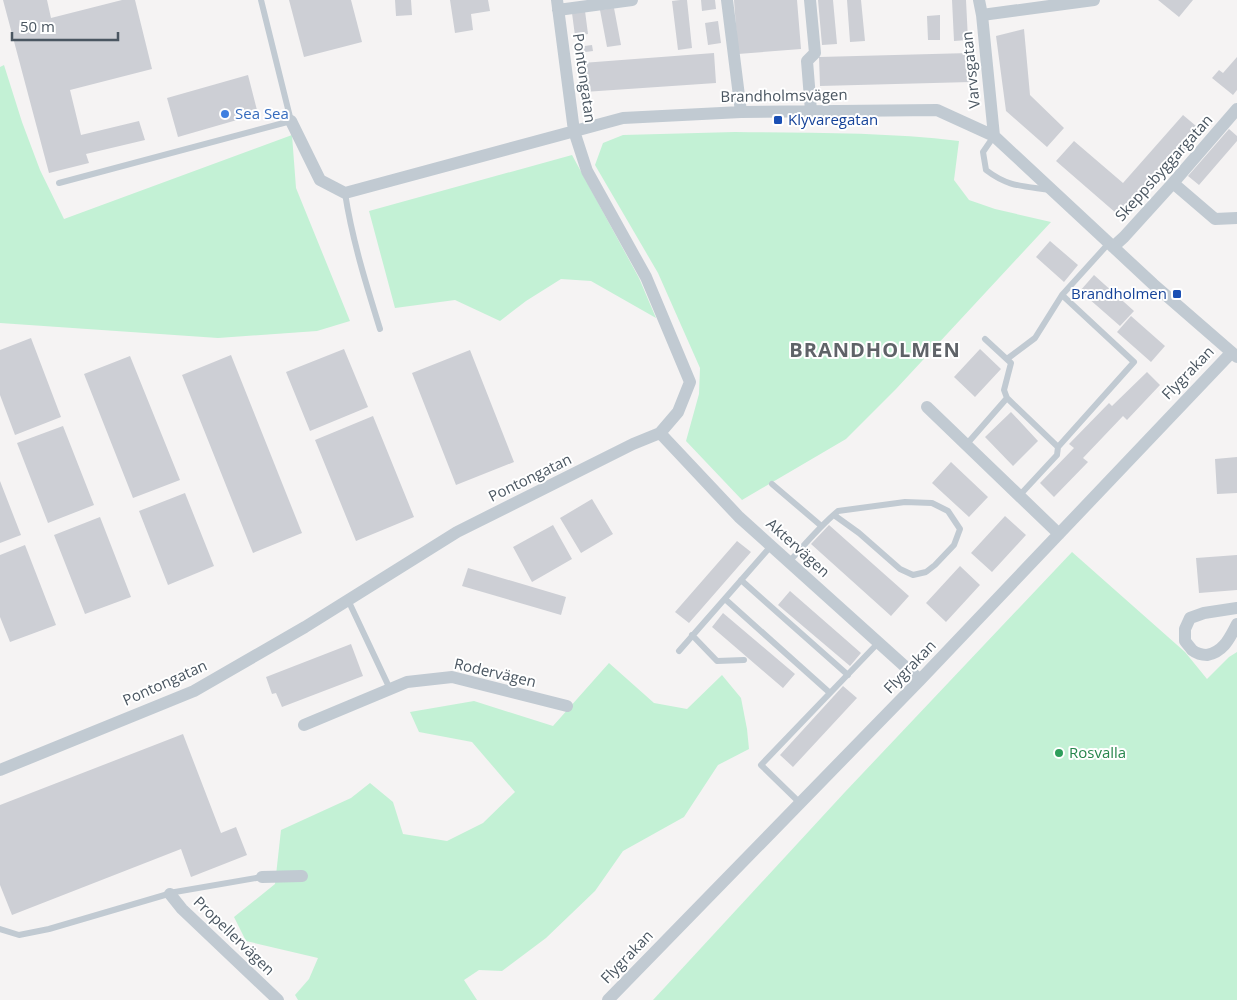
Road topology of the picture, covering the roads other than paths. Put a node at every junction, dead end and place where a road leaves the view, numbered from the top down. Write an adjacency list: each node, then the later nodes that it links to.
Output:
1 (260, 0): 12 (lane)
2 (632, 0): 7 (street)
3 (726, 0): 11 (street)
4 (810, 0): 10 (street)
5 (979, 0): 8 (street, Varvsgatan)
6 (1094, 0): 8 (street)
7 (558, 5): 13 (street, Pontongatan)
8 (982, 14): 14 (street, Varvsgatan)
9 (1237, 109): 16 (street, Skeppsbyggargatan)
10 (811, 111): 11 (street, Brandholmsvägen); 14 (street, Brandholmsvägen)
11 (741, 112): 13 (street, Brandholmsvägen)
12 (291, 121): 15 (lane); 18 (street)
13 (574, 131): 18 (street, Brandholmsvägen); 28 (street, Pontongatan)
14 (994, 136): 17 (street, Brandholmsvägen); 17 (lane)
15 (59, 183)
16 (1173, 183): 19 (street); 20 (street, Skeppsbyggargatan)
17 (1051, 190): 20 (street, Brandholmsvägen)
18 (345, 193): 22 (lane)
19 (1237, 218)
20 (1111, 245): 21 (lane); 24 (street, Brandholmsvägen)
21 (1062, 294): 25 (lane); 30 (lane)
22 (380, 330)
23 (984, 339): 25 (lane)
24 (1234, 355): 35 (street, Flygrakan)
25 (1007, 359): 26 (lane)
26 (1007, 398): 29 (lane); 30 (lane)
27 (927, 407): 29 (street)
28 (660, 433): 36 (street, Aktervägen); 40 (street, Pontongatan)
29 (966, 445): 32 (street)
30 (1058, 447): 32 (lane)
31 (772, 484): 34 (lane)
32 (1019, 496): 35 (street)
33 (834, 514): 33 (lane); 37 (lane)
34 (819, 524)
35 (1059, 534): 48 (street, Flygrakan)
36 (771, 546): 37 (street, Aktervägen); 38 (lane)
37 (789, 562): 44 (street, Aktervägen)
38 (741, 580): 39 (lane); 47 (lane)
39 (724, 599): 43 (lane); 50 (lane)
40 (348, 600): 49 (lane); 53 (street, Pontongatan)
41 (1237, 608): 42 (street)
42 (1237, 624)
43 (692, 635): 45 (lane); 46 (lane)
44 (879, 642): 47 (lane); 48 (street, Aktervägen)
45 (679, 651)
46 (744, 660)
47 (848, 675): 50 (lane)
48 (920, 680): 54 (street, Flygrakan)
49 (390, 689): 51 (street, Rodervägen); 52 (street, Rodervägen)
50 (830, 693): 54 (lane)
51 (567, 706)
52 (304, 725)
53 (0, 770)
54 (800, 803): 60 (street, Flygrakan)
55 (302, 876): 56 (street)
56 (262, 877): 57 (lane)
57 (170, 894): 58 (lane); 59 (street, Propellervägen)
58 (0, 929)
59 (278, 1000)
60 (608, 1000)

